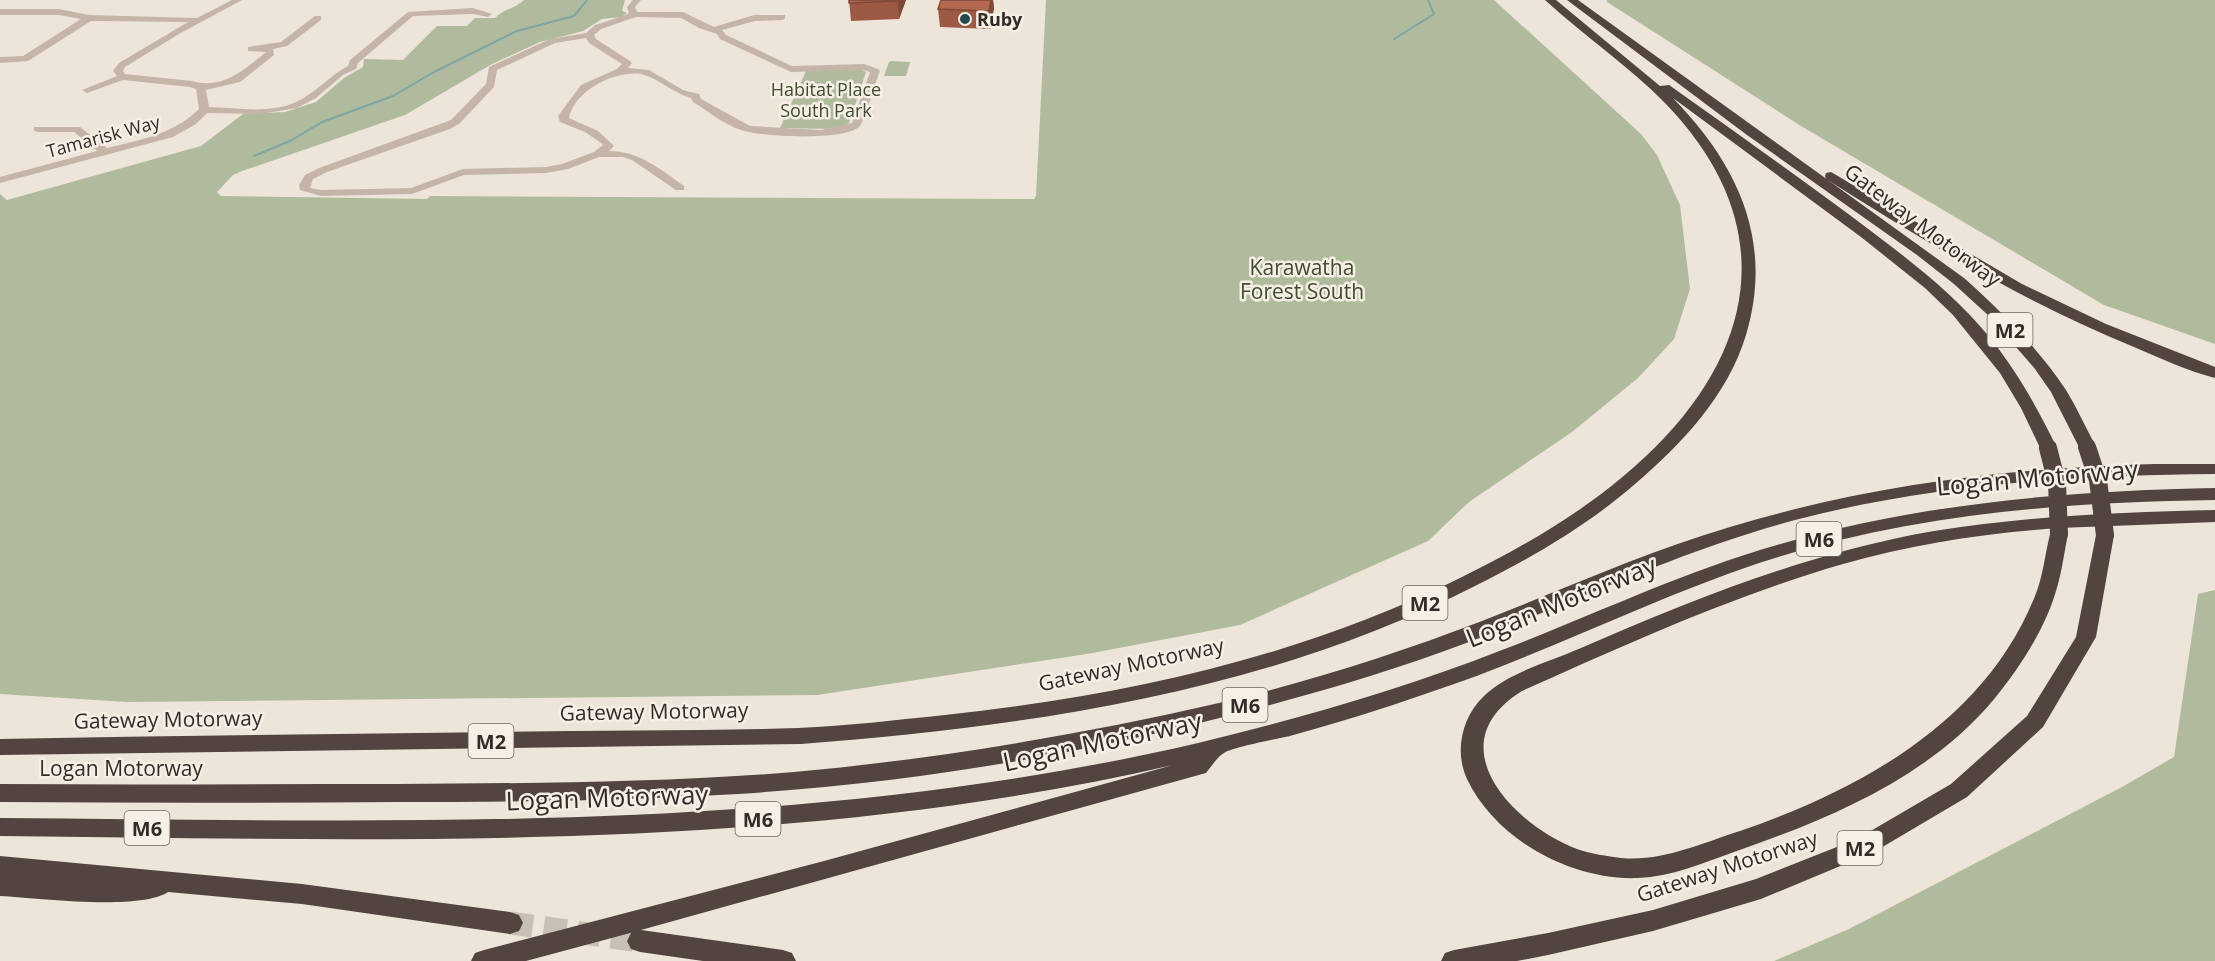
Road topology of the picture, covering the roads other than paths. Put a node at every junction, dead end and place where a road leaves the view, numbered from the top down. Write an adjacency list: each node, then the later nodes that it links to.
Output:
1 (226, 0): 7 (street)
2 (238, 0): 7 (street)
3 (637, 0): 9 (street)
4 (1552, 2): 16 (highway, Gateway Motorway / M2)
5 (1574, 2): 22 (highway, Gateway Motorway / M2)
6 (0, 12): 11 (street)
7 (210, 14): 13 (street)
8 (488, 14): 25 (street)
9 (634, 14): 14 (street); 15 (street)
10 (782, 17): 14 (street)
11 (89, 18): 13 (street); 19 (street)
12 (318, 18): 18 (street)
13 (199, 20): 21 (street)
14 (716, 30): 20 (street)
15 (589, 35): 20 (street); 28 (street)
16 (1600, 40): 34 (highway, bridge); 35 (highway, Gateway Motorway / M2)
17 (251, 48): 18 (street)
18 (268, 48): 23 (street)
19 (0, 60)
20 (622, 70): 28 (street)
21 (122, 77): 23 (street, Tamarisk Way); 24 (street)
22 (1678, 77): 31 (highway); 46 (highway, Gateway Motorway / M2, bridge)
23 (201, 88): 25 (street)
24 (87, 90)
25 (204, 110): 27 (street, Tamarisk Way)
26 (38, 129): 27 (street)
27 (106, 153): 29 (street, Tamarisk Way)
28 (598, 154): 30 (street)
29 (0, 180)
30 (680, 188)
31 (2215, 373)
32 (2215, 469): 37 (highway, Logan Motorway / M6)
33 (2215, 494): 36 (highway, Logan Motorway / M6)
34 (2215, 516)
35 (0, 747)
36 (1216, 747): 38 (highway, Logan Motorway / M6); 44 (highway)
37 (0, 794)
38 (0, 827)
39 (0, 866): 40 (highway)
40 (178, 882): 41 (highway); 42 (highway)
41 (0, 886)
42 (510, 923)
43 (640, 941): 45 (highway)
44 (484, 961)
45 (783, 961)
46 (1454, 961)

